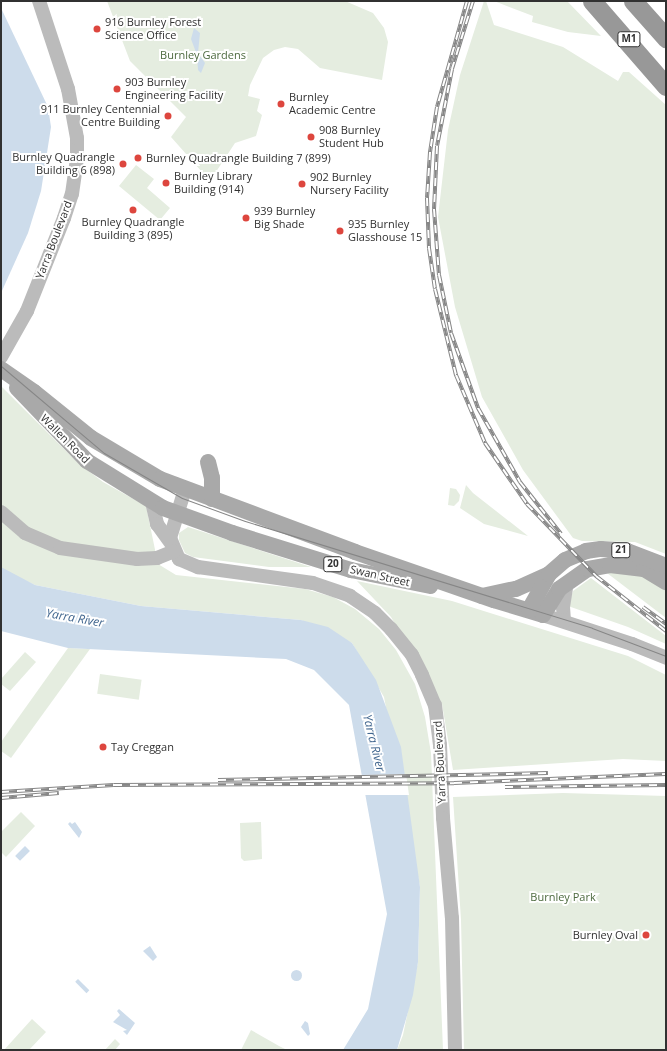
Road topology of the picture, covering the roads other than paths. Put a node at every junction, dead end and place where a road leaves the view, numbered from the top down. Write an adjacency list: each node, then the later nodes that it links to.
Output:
1 (39, 1): 7 (main road, Yarra Boulevard)
2 (592, 1): 5 (highway, M1); 6 (highway)
3 (633, 1): 4 (highway, M1)
4 (665, 37)
5 (666, 77)
6 (666, 86)
7 (1, 357)
8 (4, 372): 10 (main road, Wallen Road / 20); 12 (main road, Wallen Road / 20)
9 (208, 462): 11 (main road)
10 (185, 489): 11 (main road, Swan Street / 20); 14 (main road)
11 (212, 499): 20 (main road, Swan Street / 20)
12 (152, 502): 14 (main road, Wallen Road / 20); 15 (main road, Yarra Boulevard)
13 (1, 512): 15 (main road)
14 (177, 513): 15 (main road); 20 (main road, Swan Street / 20)
15 (173, 547): 24 (main road, Yarra Boulevard)
16 (666, 566): 17 (main road, 21)
17 (549, 574): 20 (main road); 21 (main road, 21)
18 (666, 582): 19 (main road, 21)
19 (567, 584): 21 (main road, 21); 22 (main road)
20 (488, 598): 21 (main road, Swan Street / 20)
21 (536, 613): 22 (main road, Swan Street / 20)
22 (564, 621): 23 (main road, Swan Street / 20)
23 (666, 658)
24 (455, 1050)

